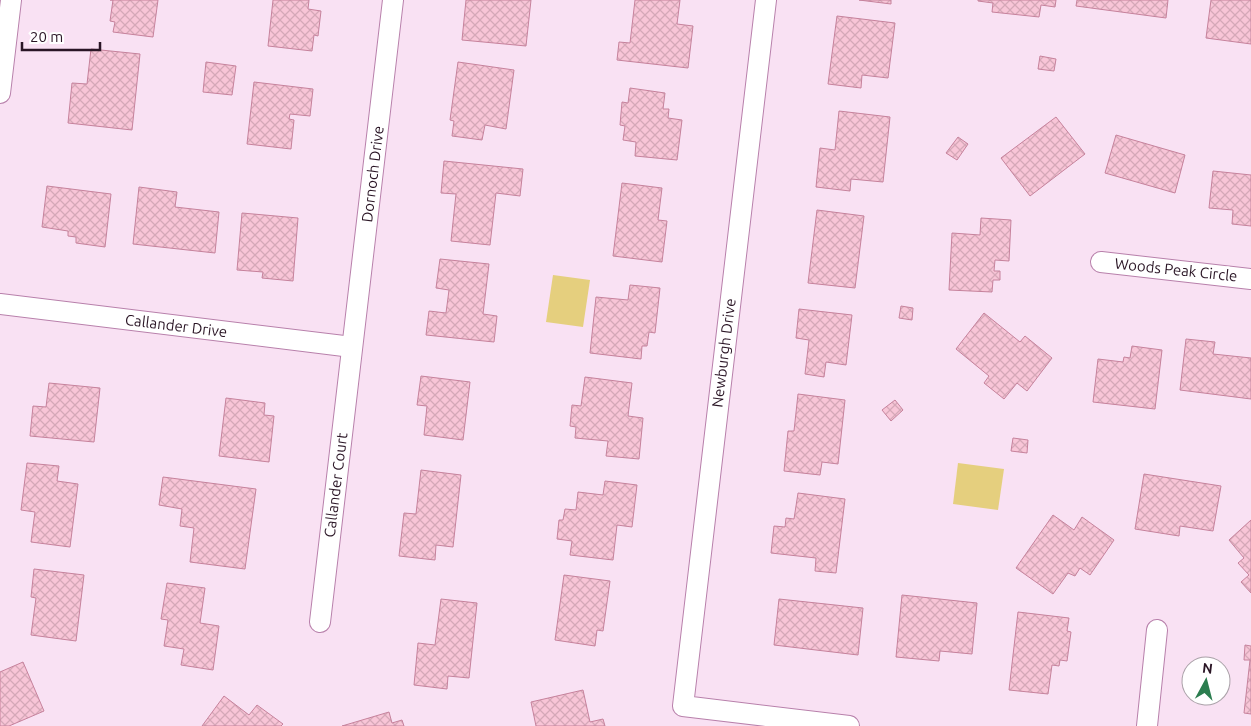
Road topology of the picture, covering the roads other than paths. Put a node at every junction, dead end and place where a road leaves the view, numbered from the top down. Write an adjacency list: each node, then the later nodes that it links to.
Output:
1 (11, 0): 4 (street)
2 (393, 0): 8 (street, Dornoch Drive)
3 (766, 0): 11 (street, Newburgh Drive)
4 (0, 93)
5 (1101, 262): 6 (street, Woods Peak Circle)
6 (1251, 279)
7 (0, 304): 8 (street, Callander Drive)
8 (352, 347): 9 (street, Callander Court)
9 (320, 622)
10 (1157, 630): 12 (street)
11 (849, 726)
12 (1147, 726)

